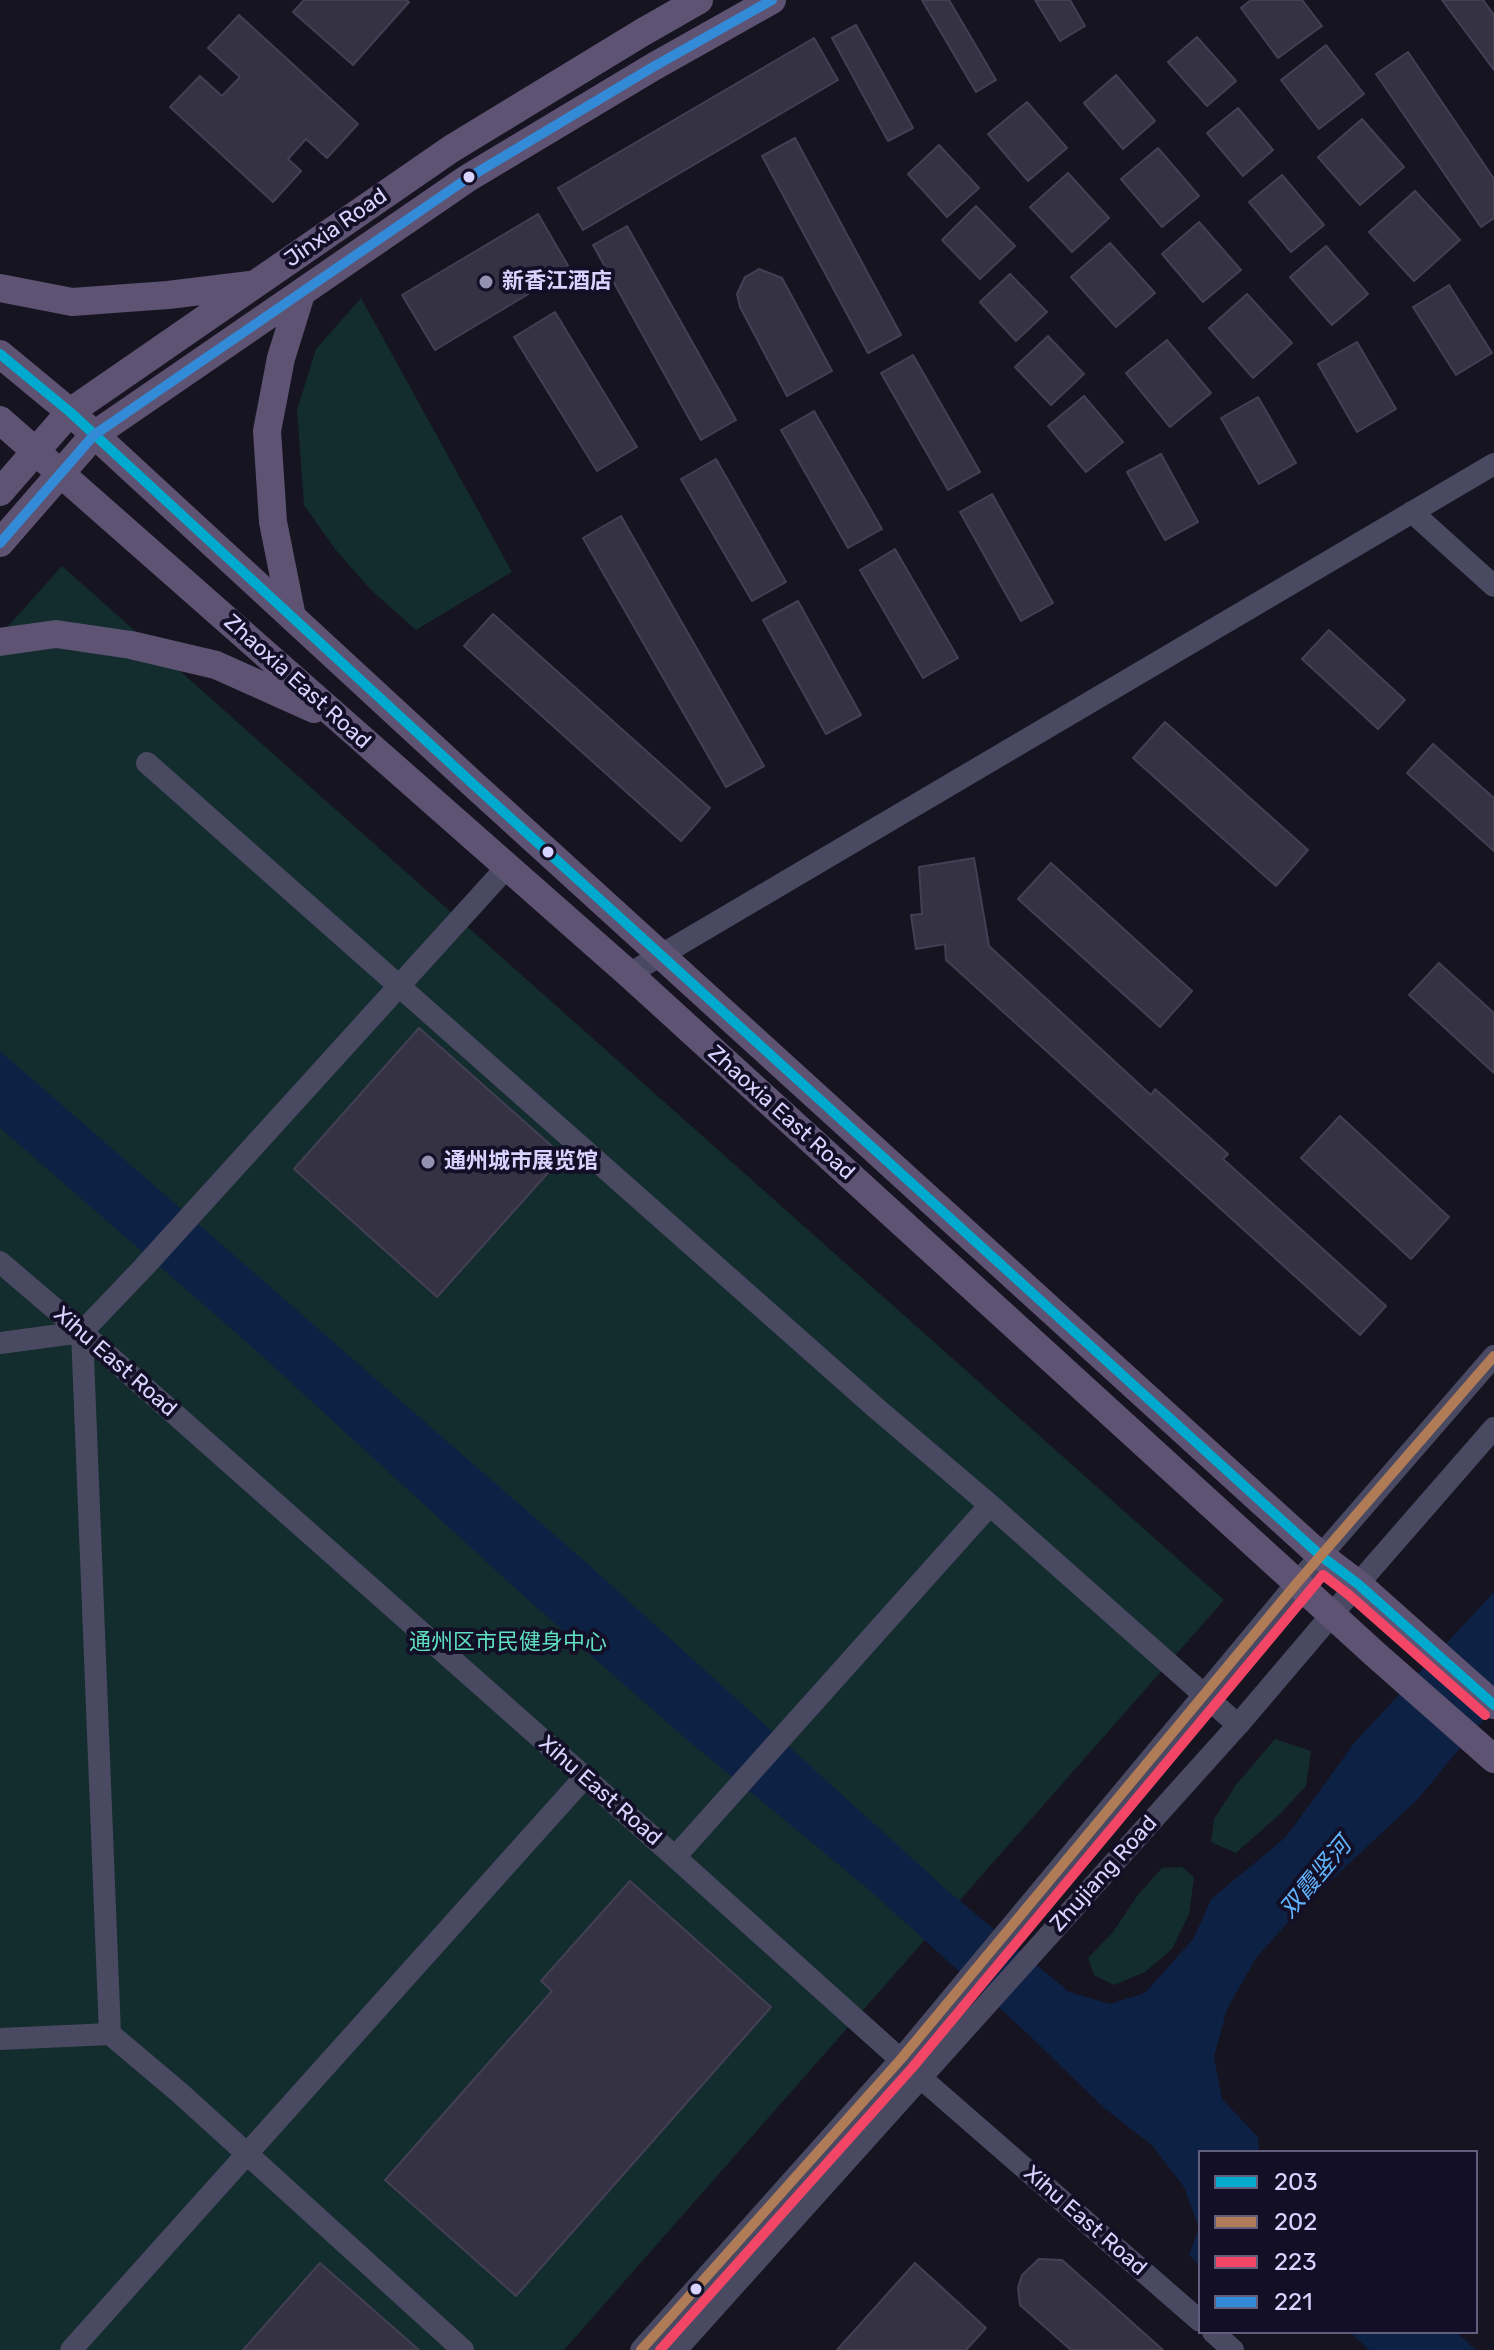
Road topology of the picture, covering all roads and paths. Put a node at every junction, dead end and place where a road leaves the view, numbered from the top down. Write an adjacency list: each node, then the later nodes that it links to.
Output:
1 (699, 0): 3 (main road, Jinxia Road)
2 (772, 0): 5 (main road, Jinxia Road)
3 (254, 284): 4 (main road); 7 (main road, Jinxia Road)
4 (0, 288)
5 (301, 294): 9 (main road, Jinxia Road); 17 (main road)
6 (0, 354): 7 (main road, Zhaoxia East Road)
7 (70, 412): 9 (main road, Zhaoxia East Road); 10 (main road, Jinxia Road)
8 (0, 420): 10 (main road, Zhaoxia East Road)
9 (94, 435): 12 (main road, Jinxia Road); 17 (main road, Zhaoxia East Road)
10 (35, 451): 12 (main road, Zhaoxia East Road); 13 (main road, Jinxia Road)
11 (1494, 464): 14 (street)
12 (63, 473): 15 (main road, Jinxia Road); 19 (main road, Zhaoxia East Road)
13 (0, 492)
14 (1412, 512): 16 (street); 22 (street)
15 (0, 543)
16 (1494, 586)
17 (292, 617): 22 (main road, Zhaoxia East Road)
18 (0, 642): 19 (main road)
19 (340, 720): 21 (main road, Zhaoxia East Road)
20 (147, 763): 24 (street)
21 (507, 867): 23 (main road, Zhaoxia East Road); 24 (street)
22 (661, 954): 23 (street); 31 (main road, Zhaoxia East Road)
23 (629, 974): 32 (main road, Zhaoxia East Road)
24 (398, 986): 26 (street); 30 (street)
25 (0, 1262): 26 (street, Xihu East Road)
26 (82, 1332): 27 (street); 38 (street, Xihu East Road); 40 (street)
27 (0, 1343)
28 (1494, 1356): 31 (street, Zhujiang Road)
29 (1494, 1428): 33 (street, Zhujiang Road)
30 (990, 1505): 36 (street); 39 (street)
31 (1321, 1556): 32 (street, Zhujiang Road); 33 (main road, Zhaoxia East Road)
32 (1297, 1583): 34 (main road, Zhaoxia East Road); 42 (street, Zhujiang Road)
33 (1358, 1584): 34 (street, Zhujiang Road); 35 (main road, Zhaoxia East Road)
34 (1332, 1614): 36 (street, Zhujiang Road); 37 (main road, Zhaoxia East Road)
35 (1494, 1705)
36 (1238, 1725): 43 (street, Zhujiang Road)
37 (1494, 1759)
38 (584, 1778): 39 (street, Xihu East Road); 44 (street)
39 (675, 1857): 42 (street, Xihu East Road)
40 (110, 2034): 41 (street); 44 (street)
41 (0, 2039)
42 (901, 2059): 43 (street, Xihu East Road); 49 (street, Zhujiang Road)
43 (921, 2078): 45 (street, Xihu East Road); 50 (street, Zhujiang Road)
44 (247, 2154): 47 (street); 48 (street)
45 (1198, 2319)
46 (1215, 2334): 51 (street)
47 (71, 2350)
48 (463, 2350)
49 (641, 2350)
50 (676, 2350)
51 (1233, 2350)

